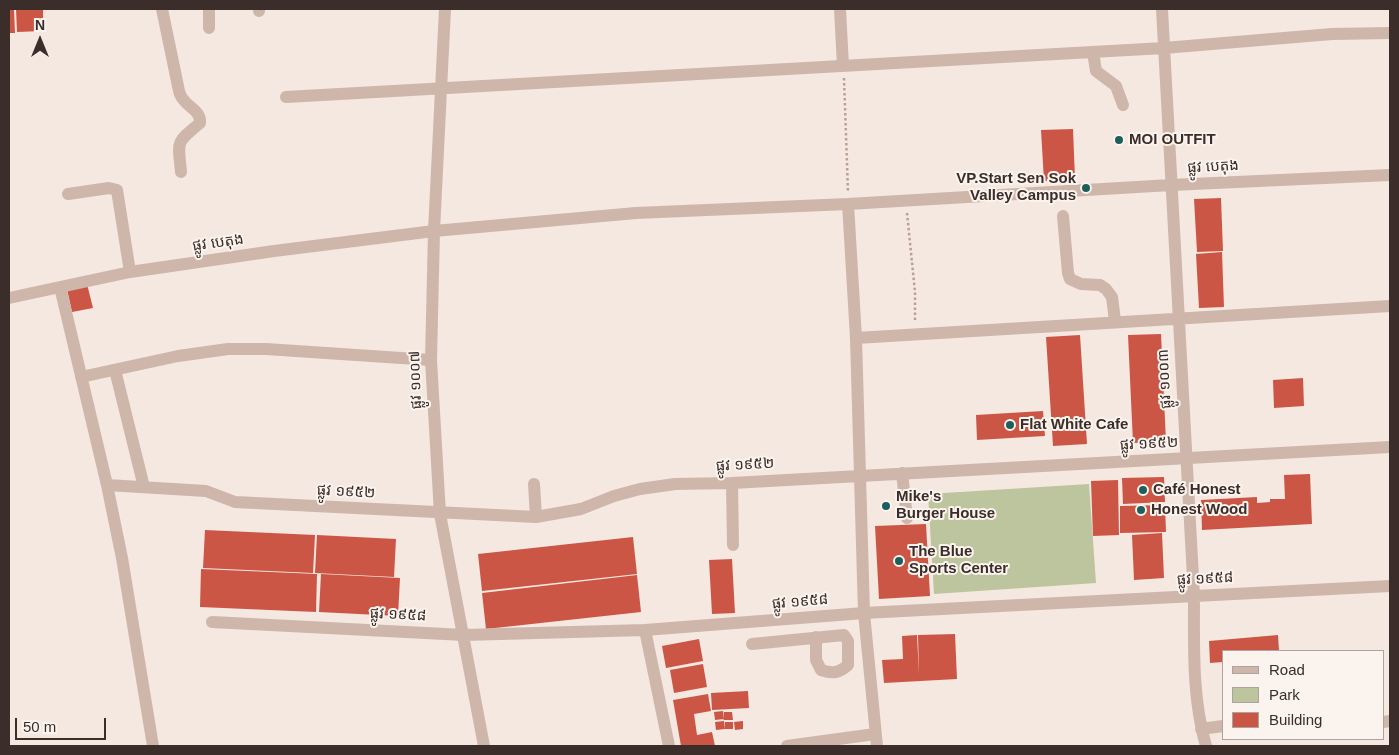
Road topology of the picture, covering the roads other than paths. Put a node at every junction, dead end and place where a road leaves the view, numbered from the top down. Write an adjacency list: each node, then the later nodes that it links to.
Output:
1 (162, 9): 14 (street)
2 (209, 9): 6 (street)
3 (445, 9): 11 (street, ផ្លូវ ១០០៧)
4 (840, 9): 10 (street)
5 (1162, 9): 8 (street, ផ្លូវ ១០០៣)
6 (209, 28)
7 (1390, 33): 8 (street)
8 (1164, 48): 9 (street); 16 (street, ផ្លូវ ១០០៣)
9 (1093, 52): 10 (street); 13 (street)
10 (844, 66): 11 (street)
11 (442, 88): 12 (street); 20 (street, ផ្លូវ ១០០៧)
12 (286, 97)
13 (1123, 105)
14 (182, 172)
15 (1390, 175): 16 (street, ផ្លូវ បេតុង)
16 (1171, 185): 18 (street, ផ្លូវ បេតុង); 25 (street, ផ្លូវ ១០០៣)
17 (68, 194): 21 (street)
18 (848, 204): 20 (street, ផ្លូវ បេតុង); 27 (street)
19 (1063, 216): 26 (street)
20 (434, 231): 21 (street, ផ្លូវ បេតុង); 28 (street, ផ្លូវ ១០០៧)
21 (130, 272): 22 (street, ផ្លូវ បេតុង)
22 (60, 287): 23 (street, ផ្លូវ បេតុង); 30 (street)
23 (9, 298)
24 (1390, 306): 25 (street)
25 (1178, 318): 26 (street); 32 (street, ផ្លូវ ១០០៣)
26 (1115, 322): 27 (street)
27 (856, 338): 34 (street)
28 (431, 360): 29 (street); 39 (street, ផ្លូវ ១០០៧)
29 (115, 370): 30 (street); 38 (street)
30 (81, 377): 37 (street)
31 (1390, 446): 32 (street, ផ្លូវ ១៩៥២)
32 (1186, 459): 33 (street, ផ្លូវ ១៩៥២); 44 (street, ផ្លូវ ១០០៣)
33 (902, 473): 34 (street, ផ្លូវ ១៩៥២); 41 (street)
34 (860, 476): 35 (street, ផ្លូវ ១៩៥២); 45 (street)
35 (732, 482): 40 (street, ផ្លូវ ១៩៥២); 42 (street)
36 (534, 484): 40 (street)
37 (107, 485): 38 (street, ផ្លូវ ១៩៥២); 56 (street)
38 (144, 487): 39 (street, ផ្លូវ ១៩៥២)
39 (440, 514): 40 (street, ផ្លូវ ១៩៥២); 49 (street, ផ្លូវ ១០០៧)
40 (536, 518)
41 (907, 518)
42 (733, 545)
43 (1390, 586): 44 (street, ផ្លូវ ១៩៥៨)
44 (1194, 596): 45 (street, ផ្លូវ ១៩៥៨); 54 (street, ផ្លូវ ១០០៣)
45 (864, 613): 46 (street, ផ្លូវ ១៩៥៨); 55 (street)
46 (777, 620): 48 (street, ផ្លូវ ១៩៥៨); 51 (street)
47 (212, 622): 49 (street, ផ្លូវ ១៩៥៨)
48 (645, 630): 49 (street, ផ្លូវ ១៩៥៨); 58 (street)
49 (464, 635): 57 (street, ផ្លូវ ១០០៧)
50 (816, 637): 51 (street)
51 (780, 640): 52 (street)
52 (752, 644)
53 (1222, 726): 54 (street)
54 (1201, 729): 60 (street, ផ្លូវ ១០០៣)
55 (876, 740): 59 (street)
56 (153, 746)
57 (484, 746)
58 (670, 746)
59 (788, 746)
60 (1206, 746)

